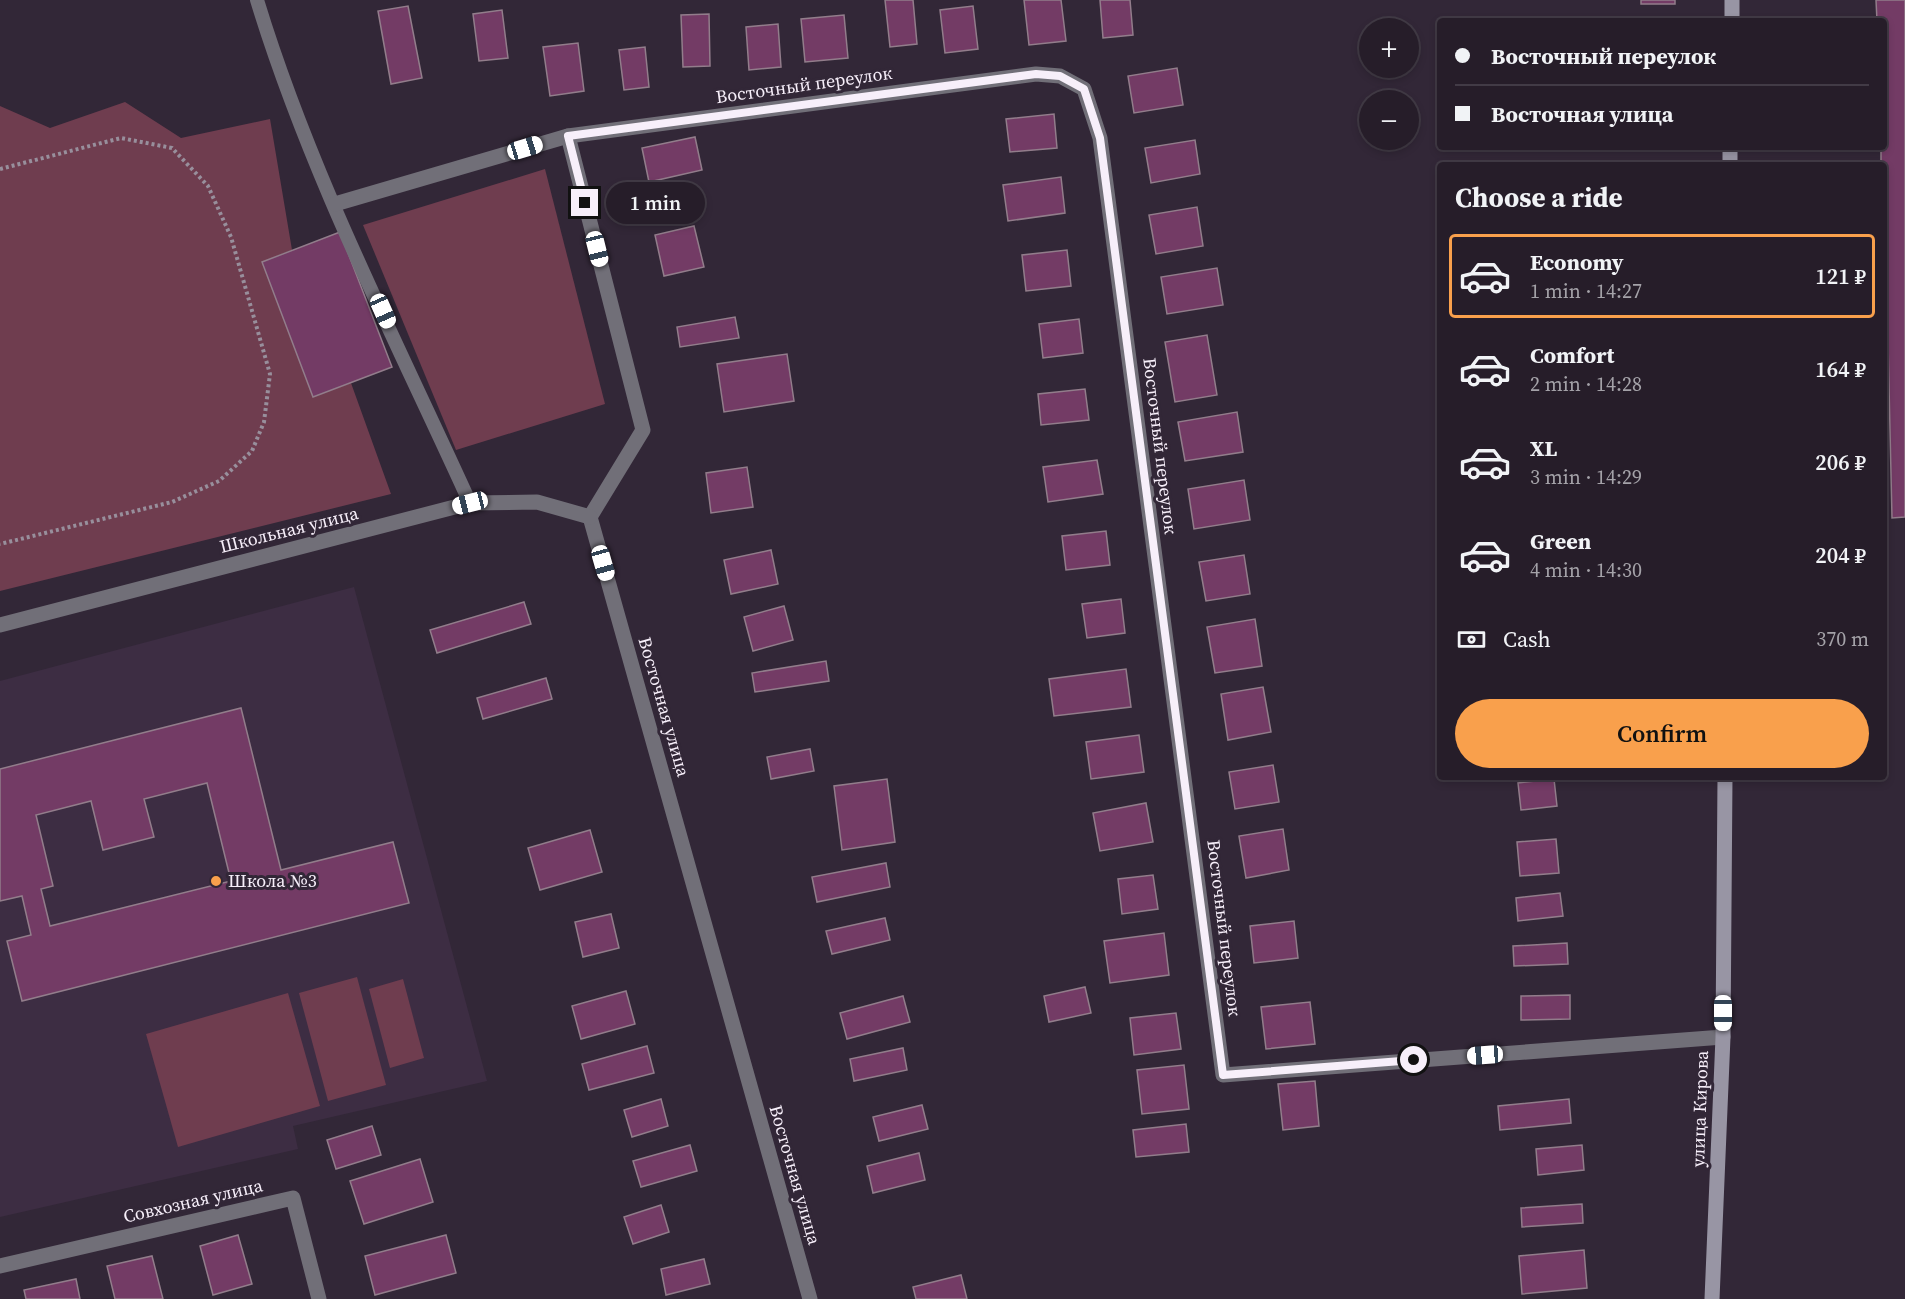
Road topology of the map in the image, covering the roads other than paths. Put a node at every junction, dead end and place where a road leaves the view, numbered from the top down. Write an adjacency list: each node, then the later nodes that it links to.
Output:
1 (257, 0): 5 (lane)
2 (1732, 0): 3 (main road)
3 (1732, 18)
4 (568, 136): 5 (street, Восточный переулок); 7 (street); 10 (street, Восточный переулок)
5 (335, 204): 6 (lane)
6 (470, 503): 7 (street, Школьная улица); 8 (street, Школьная улица)
7 (590, 517): 13 (street, Восточная улица)
8 (0, 625)
9 (1725, 780): 10 (main road, улица Кирова)
10 (1723, 1037): 14 (main road, улица Кирова)
11 (0, 1266): 12 (street, Совхозная улица)
12 (320, 1299)
13 (810, 1299)
14 (1712, 1299)

